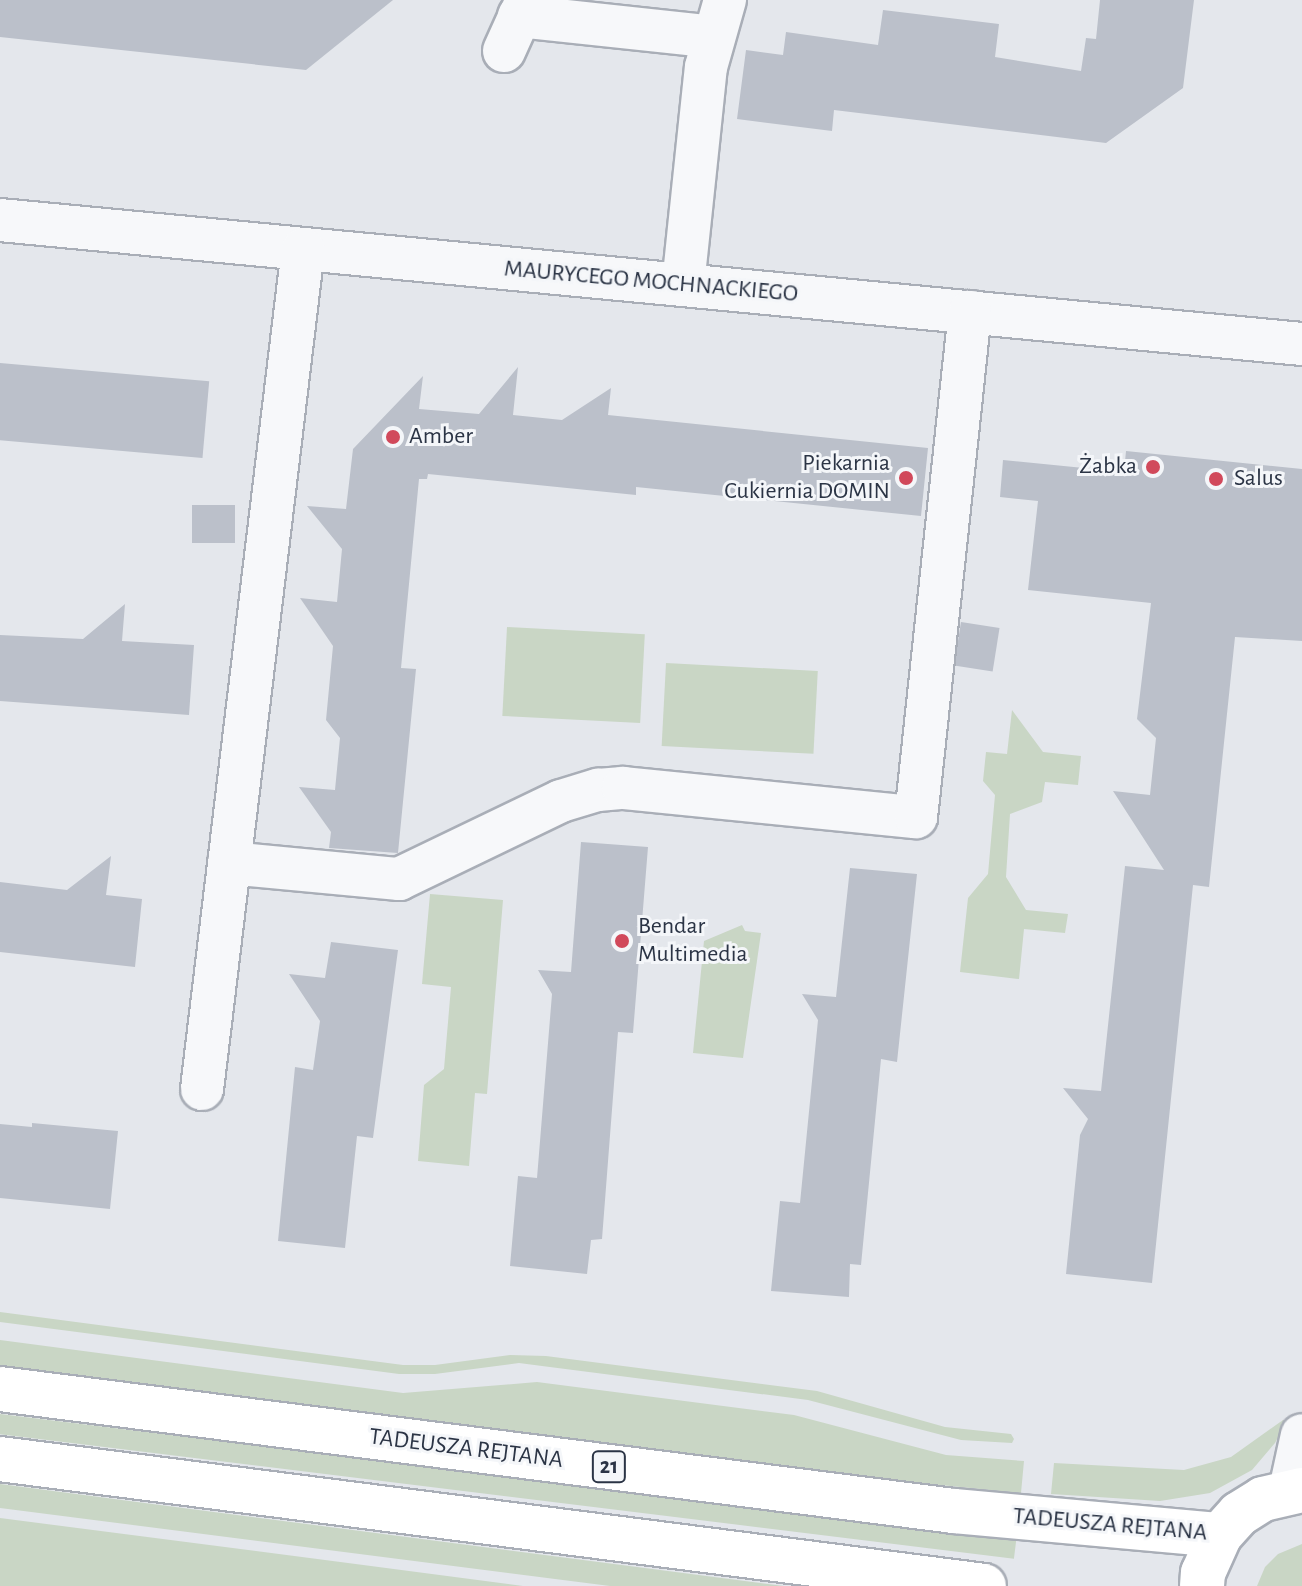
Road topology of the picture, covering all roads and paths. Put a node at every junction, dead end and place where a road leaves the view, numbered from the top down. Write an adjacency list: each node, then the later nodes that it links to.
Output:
1 (719, 19): 2 (street); 5 (street)
2 (517, 22)
3 (0, 220): 4 (street, MAURYCEGO MOCHNACKIEGO)
4 (303, 249): 5 (street, MAURYCEGO MOCHNACKIEGO); 8 (street)
5 (683, 285): 6 (street, MAURYCEGO MOCHNACKIEGO)
6 (970, 312): 7 (street, MAURYCEGO MOCHNACKIEGO); 8 (street)
7 (1302, 344)
8 (229, 863): 9 (street)
9 (202, 1089)
10 (0, 1389): 14 (main road, TADEUSZA REJTANA / 21)
11 (1302, 1435): 13 (street)
12 (0, 1459): 15 (main road)
13 (1296, 1490): 14 (main road)
14 (1220, 1535): 16 (main road)
15 (984, 1586)
16 (1202, 1586)

